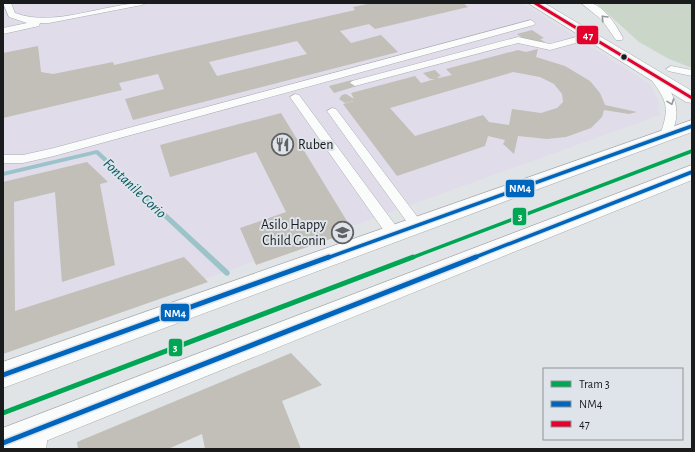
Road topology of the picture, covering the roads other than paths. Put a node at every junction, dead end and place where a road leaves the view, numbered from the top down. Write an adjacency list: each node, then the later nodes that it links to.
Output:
1 (142, 3): 6 (lane)
2 (535, 3): 9 (street)
3 (558, 3): 10 (street)
4 (585, 3): 10 (lane, one-way to 4)
5 (6, 8): 6 (lane)
6 (49, 21): 8 (lane)
7 (531, 23): 21 (lane)
8 (3, 32)
9 (591, 36): 12 (street); 15 (lane)
10 (619, 38): 11 (street)
11 (671, 69): 13 (lane); 14 (street)
12 (651, 73): 17 (street); 20 (lane, one-way to 20)
13 (692, 73)
14 (692, 81)
15 (355, 83)
16 (295, 97): 24 (lane)
17 (692, 98)
18 (332, 111): 23 (lane)
19 (692, 126): 20 (street)
20 (665, 135): 23 (street)
21 (3, 159)
22 (692, 172): 26 (street)
23 (417, 226): 24 (street)
24 (394, 234): 25 (street)
25 (3, 375)
26 (39, 438): 27 (street)
27 (3, 443)

